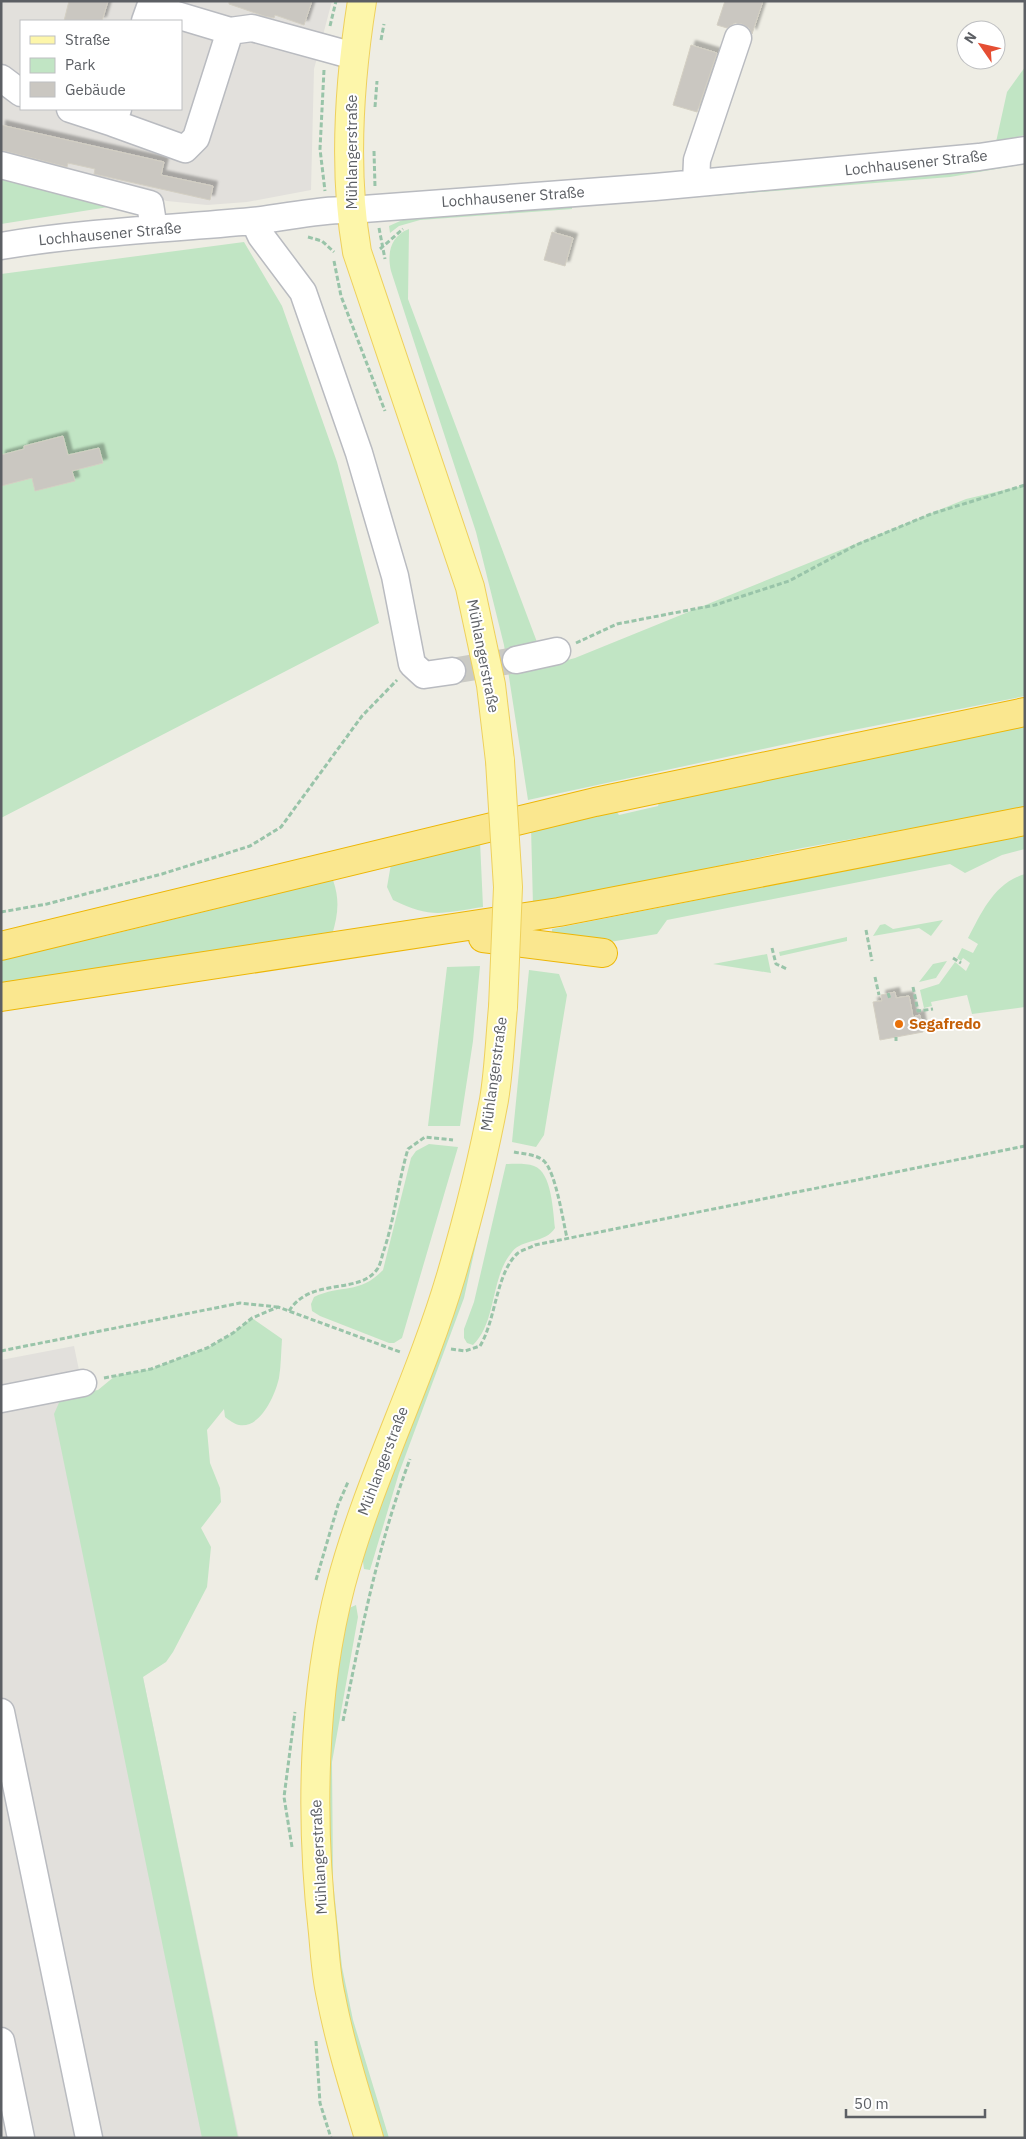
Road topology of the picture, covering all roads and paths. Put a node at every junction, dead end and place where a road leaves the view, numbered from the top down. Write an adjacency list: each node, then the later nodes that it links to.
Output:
1 (336, 1): 7 (path)
2 (362, 1): 9 (main road, Mühlangerstraße)
3 (148, 10): 5 (street)
4 (384, 20): 8 (path)
5 (230, 31): 7 (street); 15 (street)
6 (738, 38): 19 (street)
7 (327, 50): 9 (street); 20 (path)
8 (380, 50)
9 (354, 56): 20 (main road, Mühlangerstraße)
10 (1, 78): 12 (street)
11 (377, 78): 13 (path)
12 (20, 92)
13 (375, 108)
14 (77, 110): 15 (street)
15 (116, 116)
16 (374, 146): 20 (path)
17 (1025, 150): 19 (street, Lochhausener Straße)
18 (1, 165): 22 (street)
19 (696, 183): 20 (street, Lochhausener Straße)
20 (351, 209): 21 (street, Lochhausener Straße); 69 (main road, Mühlangerstraße, bridge)
21 (254, 221): 22 (street, Lochhausener Straße); 29 (street)
22 (154, 229): 24 (street, Lochhausener Straße)
23 (331, 244): 25 (path)
24 (1, 246)
25 (387, 417)
26 (1025, 485): 27 (path)
27 (557, 652): 28 (street)
28 (516, 660)
29 (412, 664): 30 (street); 33 (path)
30 (452, 671)
31 (1025, 712): 36 (highway)
32 (1025, 821): 35 (highway)
33 (1, 912)
34 (866, 930): 40 (path)
35 (432, 932): 38 (highway); 47 (highway)
36 (1, 946)
37 (772, 948): 42 (path)
38 (604, 953)
39 (953, 958): 41 (path)
40 (872, 961)
41 (961, 963)
42 (788, 969)
43 (875, 977): 46 (path)
44 (913, 987): 51 (path)
45 (888, 992): 48 (path)
46 (879, 995)
47 (1, 997)
48 (890, 999)
49 (911, 1009): 51 (path)
50 (933, 1009): 51 (path)
51 (918, 1011)
52 (453, 1140): 57 (path)
53 (1025, 1146): 55 (path)
54 (514, 1152): 55 (path)
55 (567, 1238): 60 (path)
56 (278, 1307): 57 (path); 59 (path); 61 (path)
57 (288, 1311): 58 (path)
58 (403, 1343)
59 (1, 1351)
60 (448, 1358)
61 (83, 1383): 62 (street)
62 (1, 1399)
63 (411, 1457): 65 (path)
64 (1, 1712): 68 (street)
65 (342, 1726)
66 (1, 2041): 67 (street)
67 (21, 2138)
68 (90, 2138)
69 (369, 2138)

